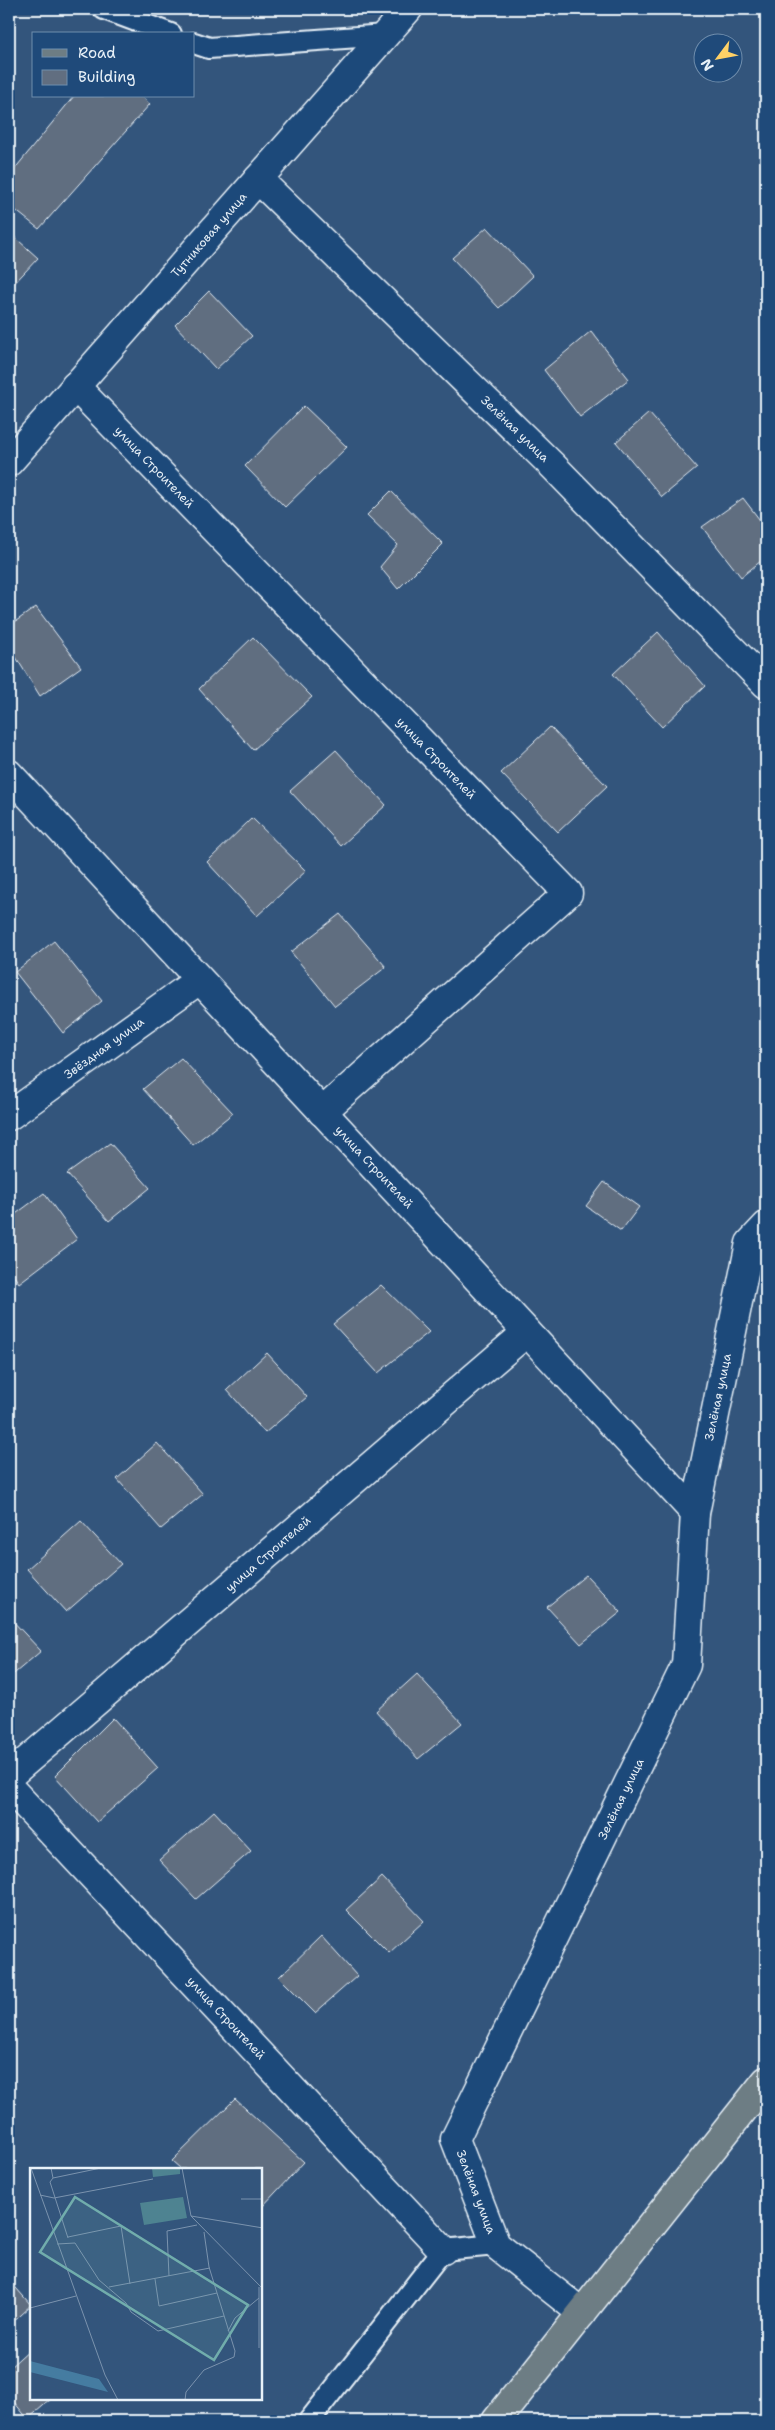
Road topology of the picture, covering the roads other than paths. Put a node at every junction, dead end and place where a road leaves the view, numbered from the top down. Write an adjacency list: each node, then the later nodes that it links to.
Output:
1 (104, 9): 3 (lane)
2 (408, 9): 4 (street, Тутниковая улица)
3 (165, 32)
4 (385, 35): 5 (lane); 6 (street, Тутниковая улица)
5 (195, 42)
6 (258, 179): 7 (street, Тутниковая улица); 9 (street, Зелёная улица)
7 (75, 386): 8 (street, Тутниковая улица); 12 (street, улица Строителей)
8 (9, 462)
9 (766, 684)
10 (9, 774): 11 (street, улица Строителей)
11 (199, 980): 12 (street, улица Строителей); 13 (street, Звёздная улица)
12 (322, 1112): 15 (street, улица Строителей)
13 (9, 1116)
14 (766, 1226): 16 (street, Зелёная улица)
15 (527, 1332): 16 (street, улица Строителей); 17 (street, улица Строителей)
16 (695, 1513): 20 (street, Зелёная улица)
17 (9, 1776)
18 (9, 1787): 21 (street, улица Строителей)
19 (766, 2081): 22 (main road)
20 (496, 2245): 21 (lane); 22 (street, Зелёная улица)
21 (443, 2250): 23 (lane)
22 (582, 2313): 24 (main road)
23 (309, 2421)
24 (496, 2421)

